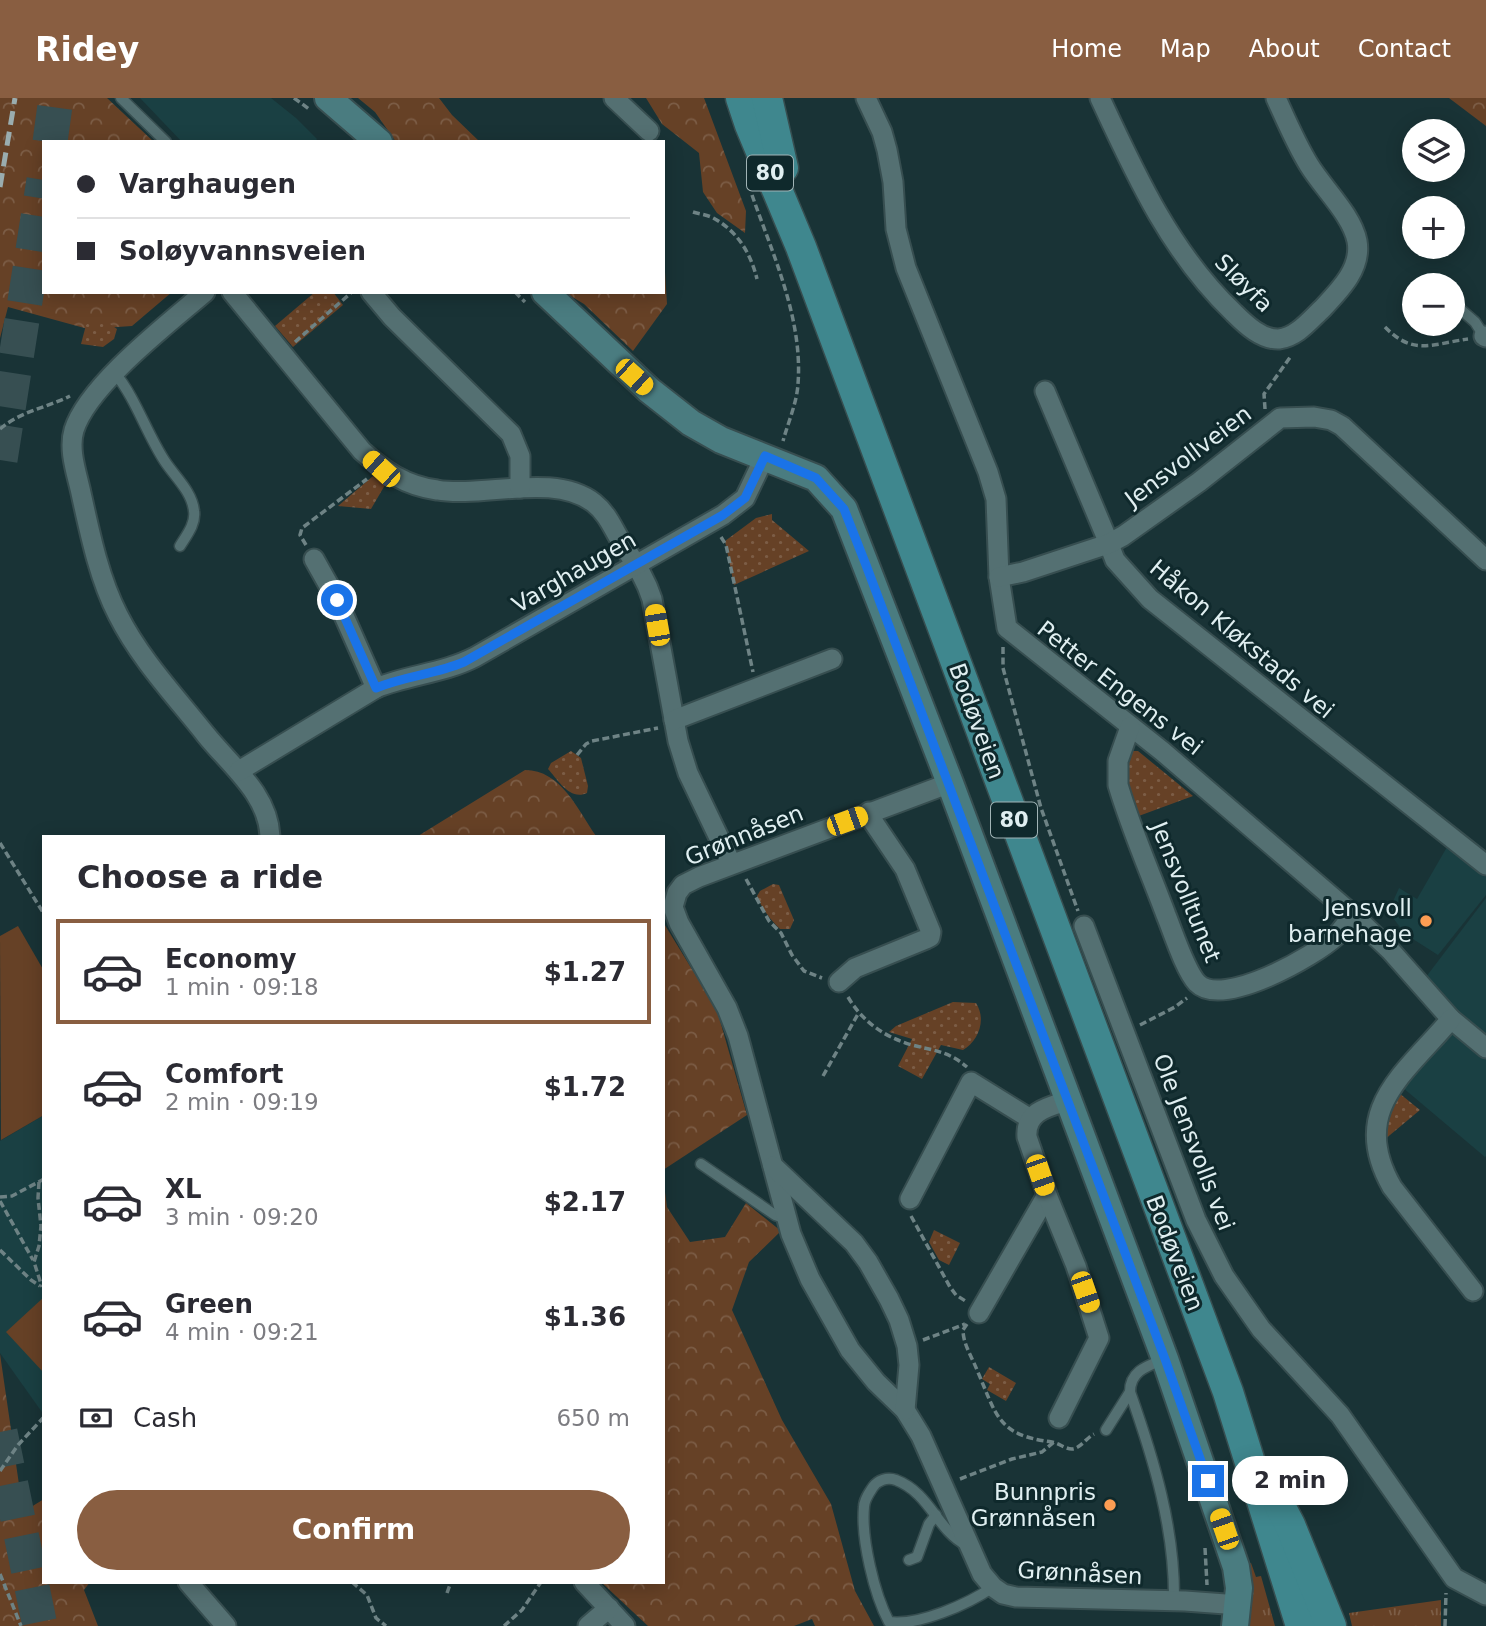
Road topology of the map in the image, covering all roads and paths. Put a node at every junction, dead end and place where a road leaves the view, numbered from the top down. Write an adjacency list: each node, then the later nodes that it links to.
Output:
1 (121, 98): 10 (lane)
2 (328, 98): 11 (street)
3 (614, 98): 9 (street)
4 (741, 98): 13 (main road, Bodøveien / 80)
5 (767, 98): 13 (main road, Bodøveien / 80)
6 (866, 98): 39 (street, Petter Engens vei)
7 (1100, 98): 24 (street, Sløyfa)
8 (1276, 98): 24 (street)
9 (649, 131)
10 (164, 140)
11 (377, 140)
12 (692, 212): 15 (path)
13 (801, 247): 85 (main road, Bodøveien / 80)
14 (780, 273): 30 (path)
15 (757, 279)
16 (203, 294): 27 (street)
17 (234, 294): 26 (street)
18 (350, 294): 26 (path)
19 (373, 294): 32 (street)
20 (520, 294): 21 (path)
21 (540, 301): 30 (street)
22 (1465, 313): 25 (lane)
23 (1385, 327): 25 (path)
24 (1292, 335): 29 (path)
25 (1485, 336)
26 (283, 352): 31 (street)
27 (115, 373): 35 (lane); 47 (street)
28 (1045, 391): 34 (street, Håkon Kløkstads vei)
29 (1271, 424): 34 (street, Jensvollveien); 37 (street, Jensvollveien)
30 (773, 451): 33 (street, Varghaugen); 48 (street)
31 (381, 469): 32 (street); 36 (path)
32 (520, 488): 38 (street)
33 (713, 520): 38 (street, Varghaugen); 43 (path)
34 (1108, 544): 39 (street, Jensvollveien); 54 (street, Håkon Kløkstads vei)
35 (180, 546)
36 (314, 559): 42 (street)
37 (1486, 560)
38 (637, 565): 42 (street, Varghaugen); 44 (street)
39 (999, 577): 40 (street, Petter Engens vei)
40 (1007, 628): 45 (street, Petter Engens vei); 57 (path)
41 (832, 659): 43 (street)
42 (376, 688): 47 (street, Varghaugen)
43 (757, 688): 44 (street)
44 (674, 720): 46 (path); 53 (street)
45 (1130, 727): 56 (street, Petter Engens vei); 59 (street, Jensvolltunet)
46 (577, 755)
47 (239, 771): 50 (street)
48 (950, 783): 49 (street, Grønnåsen); 65 (street)
49 (869, 813): 53 (street, Grønnåsen); 58 (street)
50 (270, 835)
51 (0, 843): 52 (path)
52 (2, 851): 55 (path)
53 (731, 863): 68 (street, Grønnåsen)
54 (1486, 865)
55 (42, 911)
56 (1353, 915): 59 (street, Jensvolltunet); 61 (street, Petter Engens vei)
57 (1084, 926): 62 (street, Ole Jensvolls vei)
58 (839, 982)
59 (1199, 985): 62 (path)
60 (858, 1014): 64 (path)
61 (1451, 1019): 63 (street, Petter Engens vei); 79 (street)
62 (1128, 1041): 98 (street, Ole Jensvolls vei)
63 (1486, 1048)
64 (823, 1076)
65 (1067, 1101): 66 (street); 83 (street)
66 (1029, 1118): 71 (street); 73 (street)
67 (701, 1164): 74 (lane)
68 (771, 1164): 74 (street, Grønnåsen); 86 (street)
69 (42, 1180): 70 (path)
70 (39, 1182): 72 (path); 76 (path)
71 (1047, 1195): 80 (street); 87 (street)
72 (0, 1199): 76 (path)
73 (910, 1199): 80 (path)
74 (787, 1219): 86 (street, Grønnåsen)
75 (0, 1250): 78 (path)
76 (34, 1262): 77 (path)
77 (42, 1284)
78 (42, 1286)
79 (1473, 1291)
80 (979, 1313): 90 (path)
81 (960, 1325): 82 (path)
82 (923, 1340)
83 (1165, 1359): 84 (lane); 110 (street)
84 (1130, 1392): 89 (lane); 107 (lane)
85 (1228, 1392): 117 (main road, Bodøveien / 80); 118 (main road, Bodøveien / 80)
86 (905, 1410): 92 (street, Grønnåsen)
87 (1059, 1418)
88 (42, 1419): 91 (path)
89 (1106, 1430): 90 (path)
90 (1054, 1442): 92 (path)
91 (0, 1471)
92 (945, 1489): 94 (street, Grønnåsen)
93 (936, 1515): 94 (lane); 96 (lane); 104 (lane)
94 (968, 1545): 104 (street, Grønnåsen)
95 (1205, 1546): 108 (path)
96 (909, 1560)
97 (0, 1574): 111 (path)
98 (1454, 1578): 106 (street, Ole Jensvolls vei); 119 (path)
99 (190, 1584): 112 (street)
100 (354, 1584): 113 (path)
101 (450, 1584): 105 (path)
102 (540, 1584): 114 (path)
103 (586, 1584): 109 (street)
104 (993, 1587): 107 (street, Grønnåsen)
105 (447, 1593)
106 (1486, 1595)
107 (1174, 1601): 108 (street, Grønnåsen)
108 (1208, 1602): 110 (street, Grønnåsen)
109 (609, 1608): 115 (street); 116 (street)
110 (1237, 1615)
111 (21, 1626)
112 (226, 1626)
113 (386, 1626)
114 (503, 1626)
115 (588, 1626)
116 (625, 1626)
117 (1301, 1626)
118 (1331, 1626)
119 (1445, 1626)

